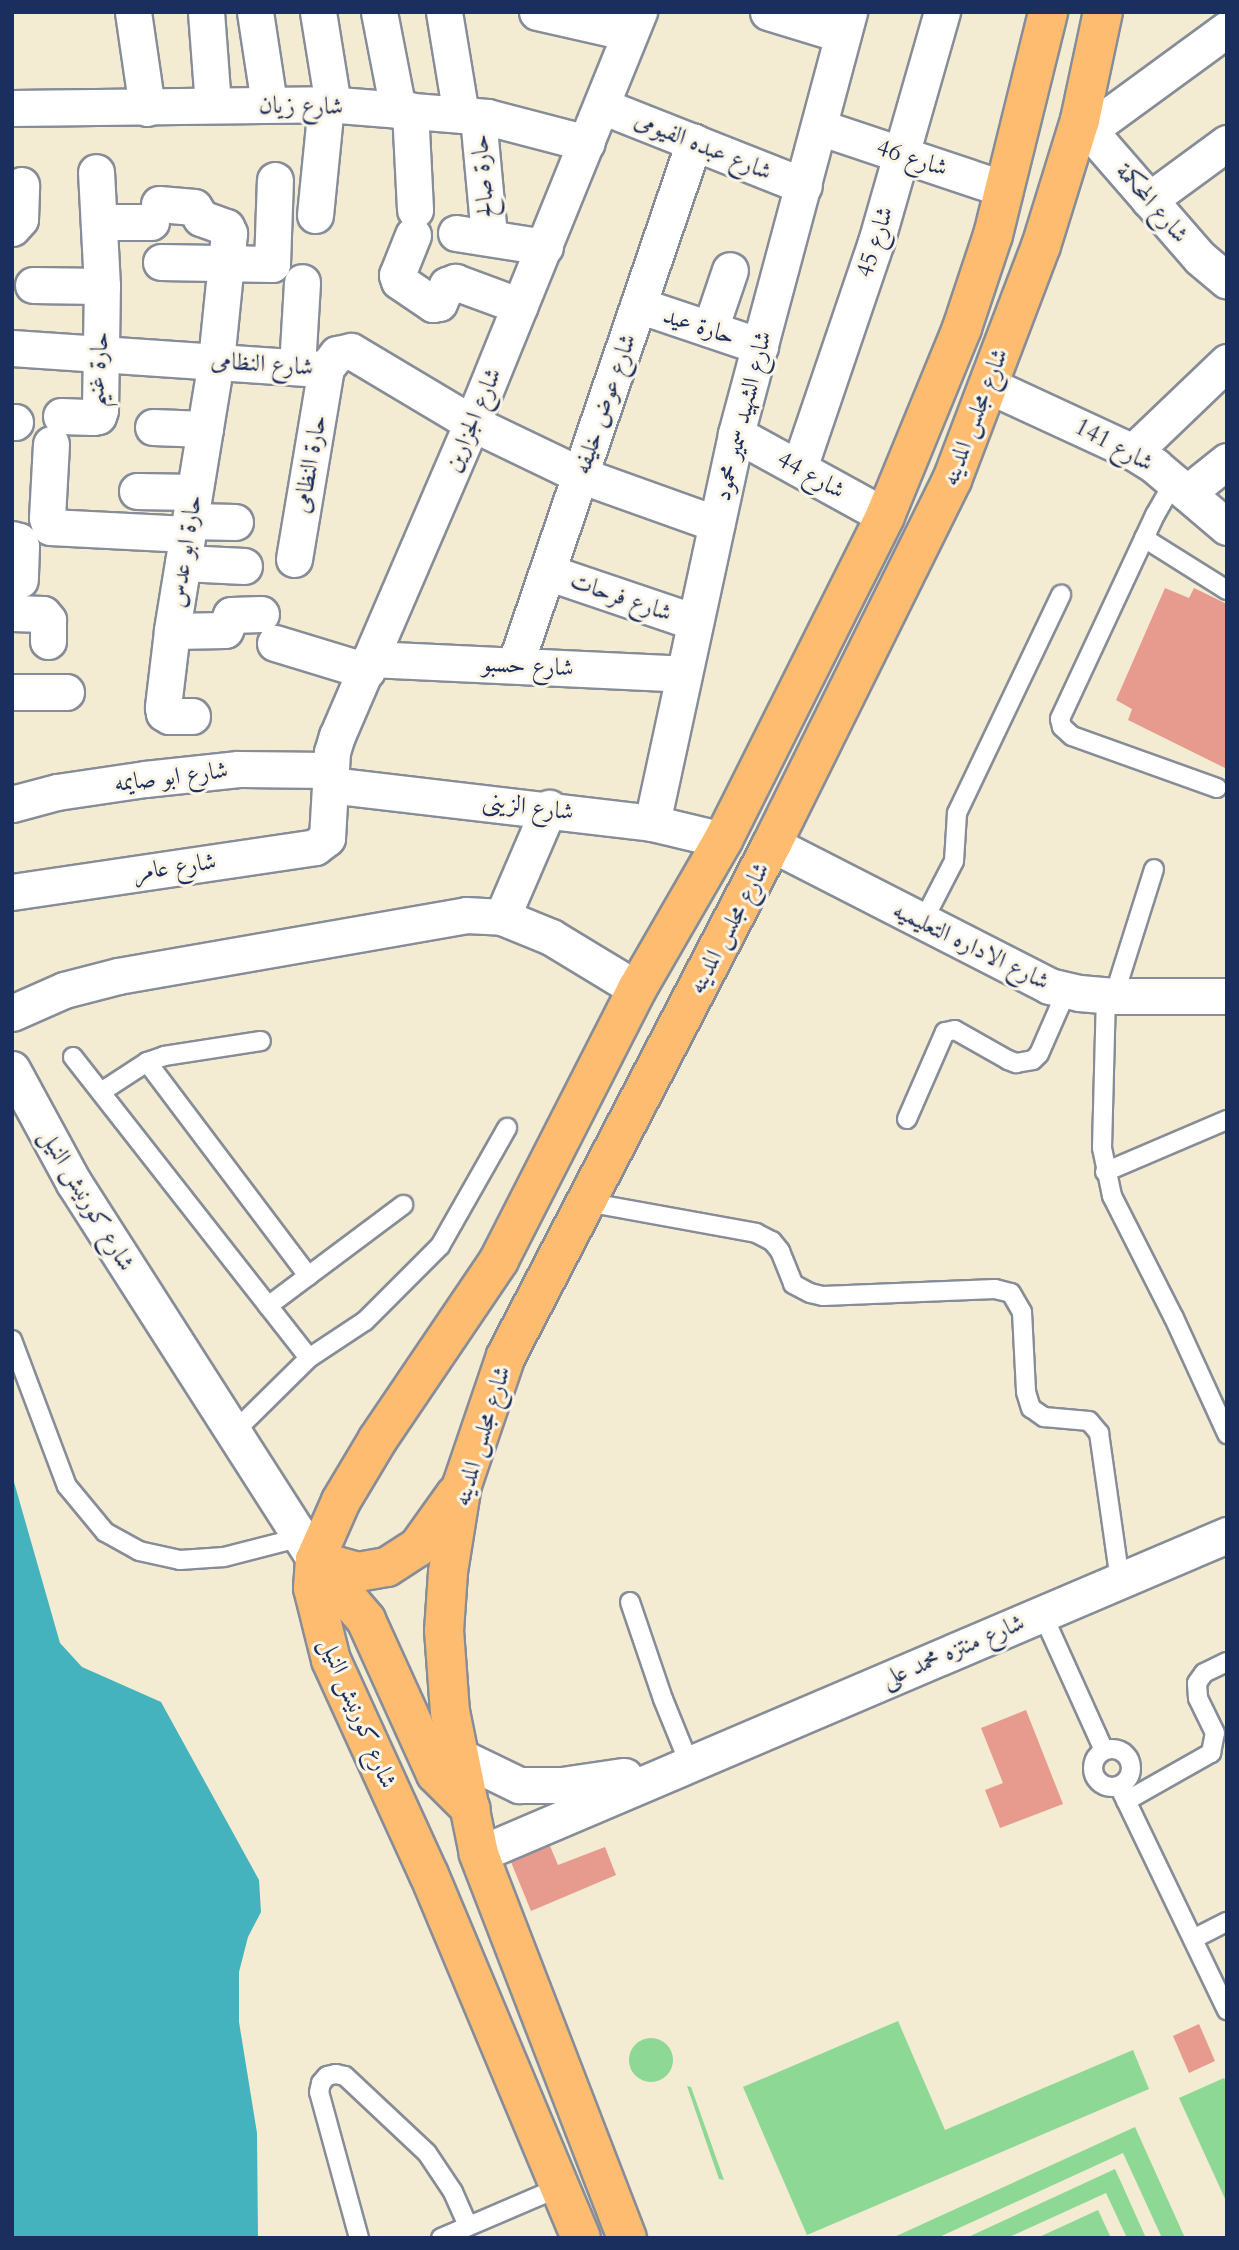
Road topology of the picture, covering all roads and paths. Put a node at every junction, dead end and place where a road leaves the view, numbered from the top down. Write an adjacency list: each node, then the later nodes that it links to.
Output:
1 (133, 12): 20 (street)
2 (206, 12): 16 (street)
3 (256, 12): 15 (street)
4 (318, 12): 17 (street)
5 (379, 12): 21 (street)
6 (444, 12): 22 (street, حارة صالح)
7 (537, 12): 12 (street)
8 (768, 12): 13 (street)
9 (942, 12): 28 (street, شارع 45)
10 (1048, 12): 33 (highway, شارع مجلس المدينه)
11 (1103, 12): 23 (highway, شارع مجلس المدينه)
12 (635, 23): 18 (street, شارع الجزارين)
13 (846, 24): 24 (street, شارع الشهيد سمير محمود)
14 (1227, 29): 23 (street)
15 (269, 104): 16 (street, شارع زيان); 17 (street, شارع زيان)
16 (214, 105): 20 (street, شارع زيان)
17 (329, 105): 21 (street, شارع زيان); 35 (street)
18 (602, 106): 25 (street, شارع عبده الفيومى); 26 (street, شارع الجزارين)
19 (12, 108): 20 (street, شارع زيان)
20 (148, 108)
21 (404, 110): 22 (street, شارع زيان); 47 (street)
22 (469, 116): 26 (street, شارع زيان); 38 (street, حارة صالح)
23 (1084, 125): 34 (street, شارع المحكمة); 55 (highway, شارع مجلس المدينه)
24 (819, 127): 28 (street, شارع 46); 32 (street, شارع الشهيد سمير محمود)
25 (694, 142): 32 (street, شارع عبده الفيومى); 46 (street, شارع عوض خليفه)
26 (587, 143): 38 (street, شارع الجزارين)
27 (1227, 143): 34 (street)
28 (903, 155): 33 (street, شارع 46); 62 (street, شارع 45)
29 (96, 172): 36 (street, حارة غنيم)
30 (275, 180): 40 (street)
31 (21, 185): 37 (street)
32 (804, 186): 49 (street, شارع الشهيد سمير محمود)
33 (1004, 189): 66 (highway, شارع مجلس المدينه)
34 (1149, 200): 42 (street, شارع المحكمة)
35 (315, 215)
36 (99, 222): 40 (street, حارة ابو عدس); 45 (street, حارة غنيم)
37 (12, 228)
38 (545, 247): 47 (street, شارع الجزارين)
39 (161, 262): 40 (street)
40 (226, 265): 52 (street, حارة ابو عدس)
41 (730, 271): 48 (street)
42 (1222, 271)
43 (302, 282): 54 (street, حارة النظامى)
44 (33, 285): 45 (street)
45 (102, 286): 51 (street, حارة غنيم)
46 (638, 305): 48 (street, حارة عيد); 63 (street, شارع عوض خليفه)
47 (520, 306): 56 (street, شارع الجزارين)
48 (710, 329): 49 (street, حارة عيد)
49 (760, 346): 59 (street, شارع الشهيد سمير محمود)
50 (12, 348): 51 (street, شارع النظامى)
51 (102, 354): 52 (street, شارع النظامى); 70 (street, حارة غنيم)
52 (216, 361): 54 (street, شارع النظامى); 58 (street, حارة ابو عدس)
53 (1227, 362): 60 (street)
54 (312, 367): 56 (street, شارع النظامى); 73 (street, حارة النظامى)
55 (988, 385): 60 (street, شارع 141); 95 (highway, شارع مجلس المدينه)
56 (472, 423): 63 (street, شارع النظامى); 82 (street, شارع الجزارين)
57 (153, 427): 58 (street)
58 (205, 429): 70 (street, حارة ابو عدس)
59 (736, 434): 62 (street, شارع 44); 68 (street, شارع الشهيد سمير محمود)
60 (1133, 452): 64 (street, شارع 141)
61 (1227, 461): 64 (street)
62 (799, 468): 66 (street, شارع 44)
63 (580, 475): 68 (street, شارع النظامى); 75 (street, شارع عوض خليفه)
64 (1181, 488): 69 (street, شارع 141); 71 (lane)
65 (137, 491): 70 (street)
66 (885, 516): 94 (highway, شارع مجلس المدينه)
67 (235, 522): 70 (street)
68 (717, 523): 79 (street, شارع الشهيد سمير محمود)
69 (1227, 527)
70 (189, 528): 74 (street); 80 (street, حارة ابو عدس)
71 (1144, 538): 76 (lane); 89 (lane)
72 (12, 540): 78 (street)
73 (294, 559)
74 (244, 566)
75 (547, 572): 79 (street, شارع فرحات); 83 (street, شارع عوض خليفه)
76 (1227, 590)
77 (1061, 595): 99 (lane)
78 (16, 597): 81 (street)
79 (695, 622): 84 (street, شارع الشهيد سمير محمود)
80 (172, 631): 82 (street, شارع حسبو); 87 (street, حارة ابو عدس)
81 (48, 641)
82 (369, 665): 83 (street, شارع حسبو); 88 (street, شارع الجزارين)
83 (515, 665): 84 (street, شارع حسبو)
84 (684, 674): 92 (street, شارع الشهيد سمير محمود)
85 (12, 692): 86 (street)
86 (66, 692)
87 (183, 694)
88 (331, 777): 90 (street, شارع ابو صايمه); 91 (street, شارع الزينى); 93 (street, شارع الجزارين)
89 (1217, 788)
90 (12, 804)
91 (549, 808): 92 (street, شارع الزينى); 98 (street)
92 (652, 823): 94 (street, شارع الزينى)
93 (330, 831): 97 (street, شارع عامر)
94 (723, 840): 100 (highway, شارع مجلس المدينه)
95 (772, 844): 99 (street, شارع الاداره التعليميه); 114 (highway, شارع مجلس المدينه)
96 (1154, 869): 102 (lane)
97 (12, 892)
98 (502, 917): 100 (street); 104 (street)
99 (922, 923): 101 (street, شارع الاداره التعليميه)
100 (637, 989): 124 (highway, شارع مجلس المدينه)
101 (1067, 990): 102 (street, شارع الاداره التعليميه); 110 (lane)
102 (1110, 995): 103 (street, شارع الاداره التعليميه); 113 (lane)
103 (1227, 996)
104 (12, 1013)
105 (261, 1041): 107 (lane)
106 (73, 1057): 109 (lane)
107 (147, 1062): 109 (lane); 116 (lane)
108 (12, 1069): 120 (street, شارع كورنيش النيل)
109 (101, 1092): 117 (lane)
110 (907, 1119)
111 (1227, 1120): 113 (lane)
112 (507, 1128): 119 (lane)
113 (1105, 1172): 121 (lane)
114 (586, 1202): 122 (highway, شارع مجلس المدينه); 125 (lane)
115 (404, 1205): 116 (lane)
116 (309, 1276): 117 (lane)
117 (268, 1306): 119 (lane)
118 (12, 1340): 124 (lane)
119 (309, 1358): 120 (lane)
120 (233, 1433): 124 (street, شارع كورنيش النيل)
121 (1227, 1434)
122 (462, 1485): 124 (highway); 130 (highway, شارع مجلس المدينه)
123 (1227, 1535): 125 (street, شارع منتزه محمد على)
124 (307, 1549): 134 (highway); 140 (highway, شارع كورنيش النيل)
125 (1120, 1581): 127 (street, شارع منتزه محمد على)
126 (630, 1602): 131 (lane)
127 (1042, 1613): 129 (lane); 131 (street, شارع منتزه محمد على)
128 (1227, 1662): 133 (lane)
129 (1104, 1750): 133 (lane); 133 (lane)
130 (459, 1756): 132 (street, شارع منتزه محمد على); 134 (highway, شارع مجلس المدينه)
131 (684, 1765): 132 (street, شارع منتزه محمد على); 135 (street, شارع منتزه محمد على)
132 (534, 1786): 135 (street)
133 (1123, 1793): 138 (lane)
134 (471, 1809): 136 (highway, شارع مجلس المدينه)
135 (557, 1819): 136 (street, شارع منتزه محمد على)
136 (479, 1854): 144 (highway)
137 (1227, 1922): 138 (lane)
138 (1193, 1939): 139 (lane)
139 (1227, 2010)
140 (566, 2217): 141 (lane)
141 (468, 2226): 142 (lane); 143 (lane)
142 (359, 2238)
143 (441, 2238)
144 (627, 2238)

